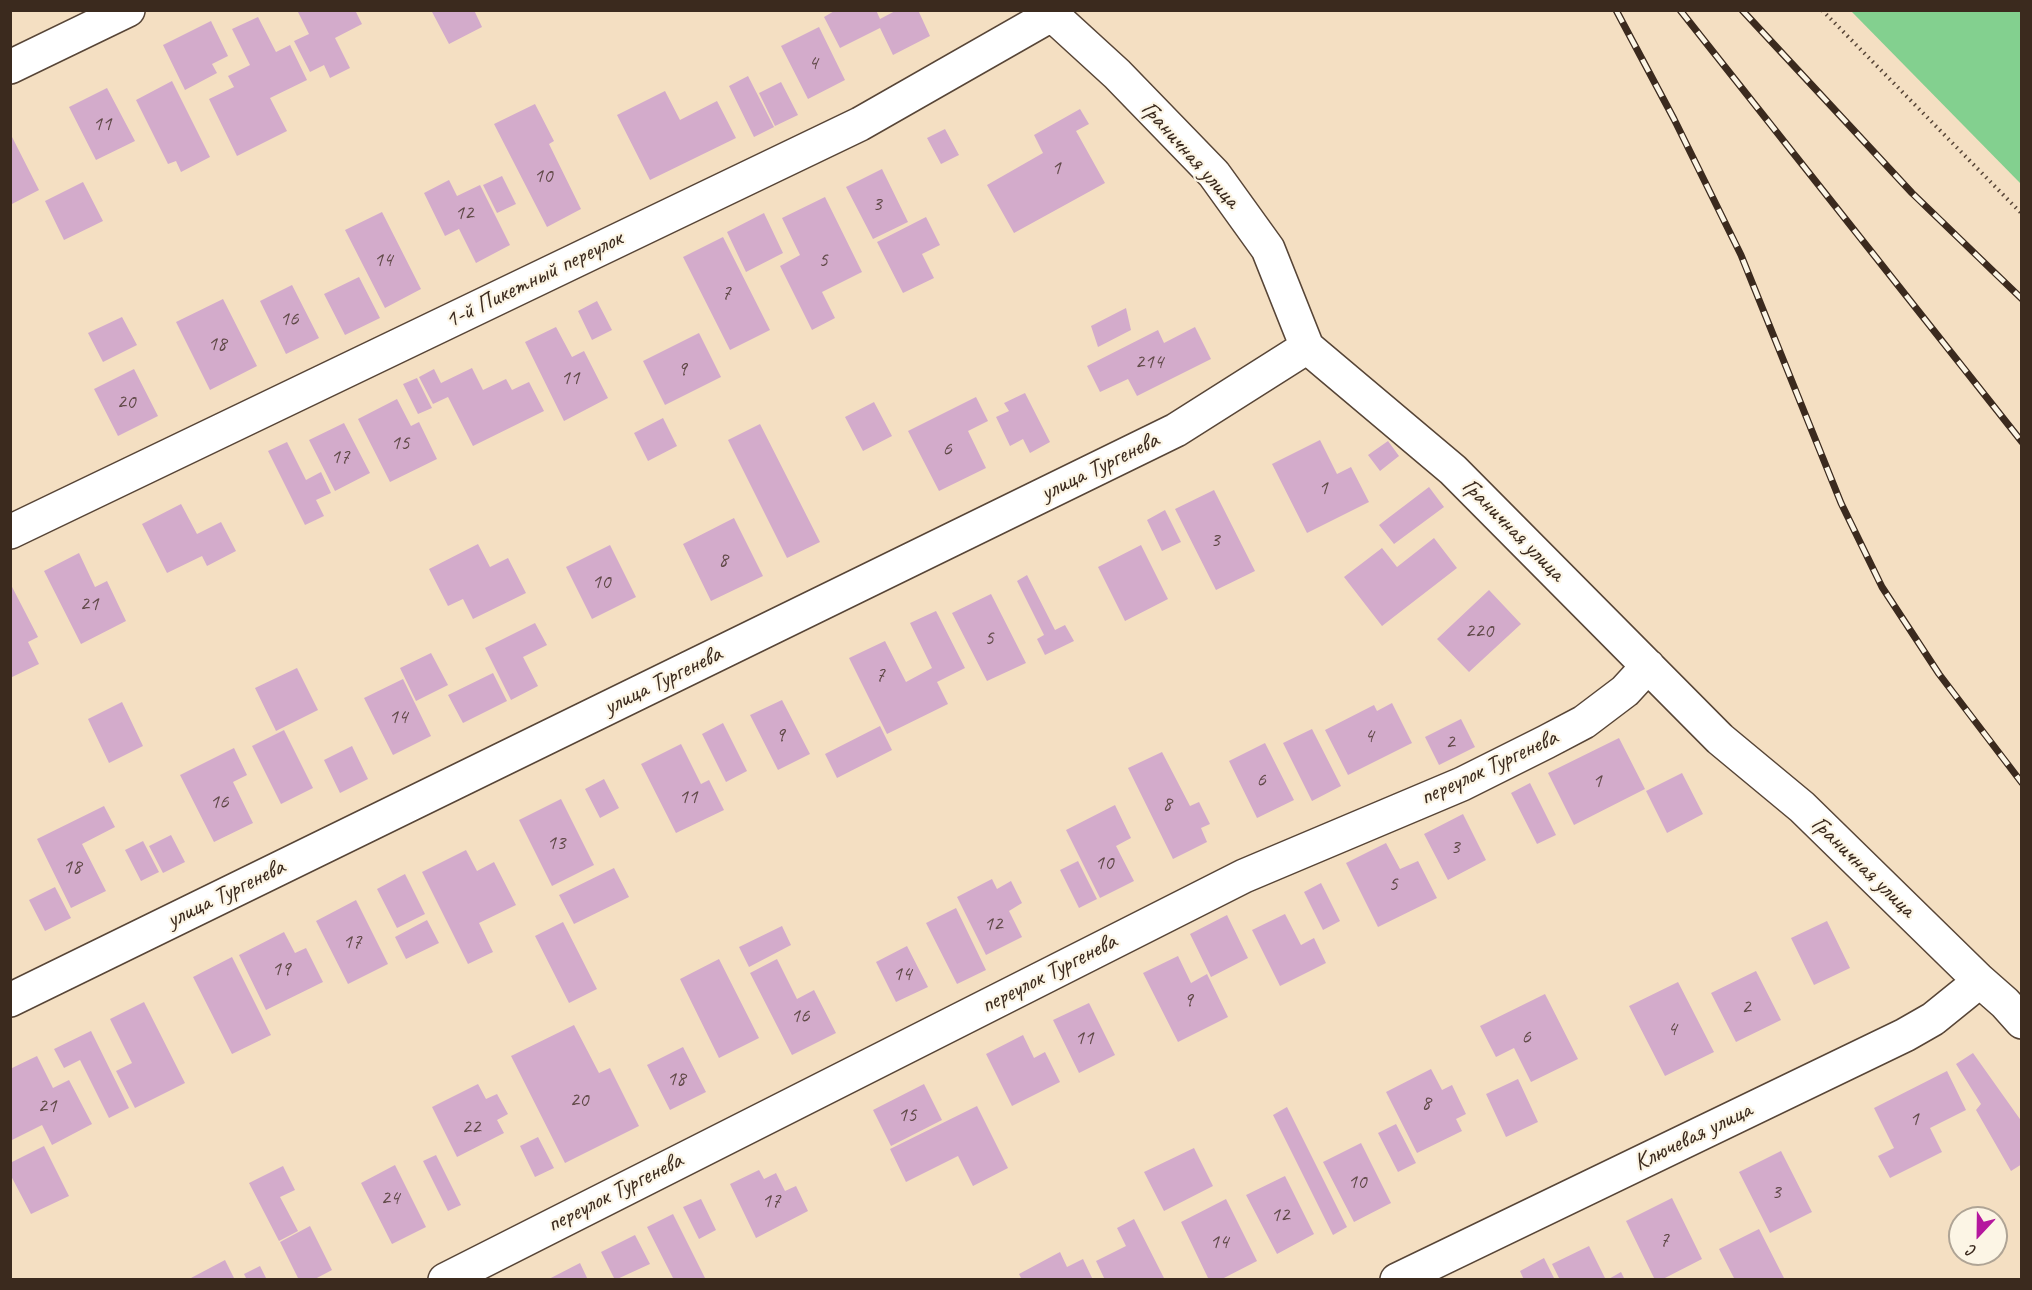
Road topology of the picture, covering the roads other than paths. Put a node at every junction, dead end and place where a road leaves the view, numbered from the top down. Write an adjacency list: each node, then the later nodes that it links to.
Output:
1 (128, 10): 3 (street)
2 (1049, 13): 4 (street, Граничная улица); 5 (street, 1-й Пикетный переулок)
3 (10, 67)
4 (1307, 347): 6 (street, Граничная улица); 8 (street, улица Тургенева)
5 (10, 532)
6 (1648, 666): 7 (street, Граничная улица); 10 (street, переулок Тургенева)
7 (1980, 981): 9 (street, Граничная улица); 11 (street, Ключевая улица)
8 (10, 1000)
9 (2022, 1022)
10 (445, 1280)
11 (1397, 1280)

